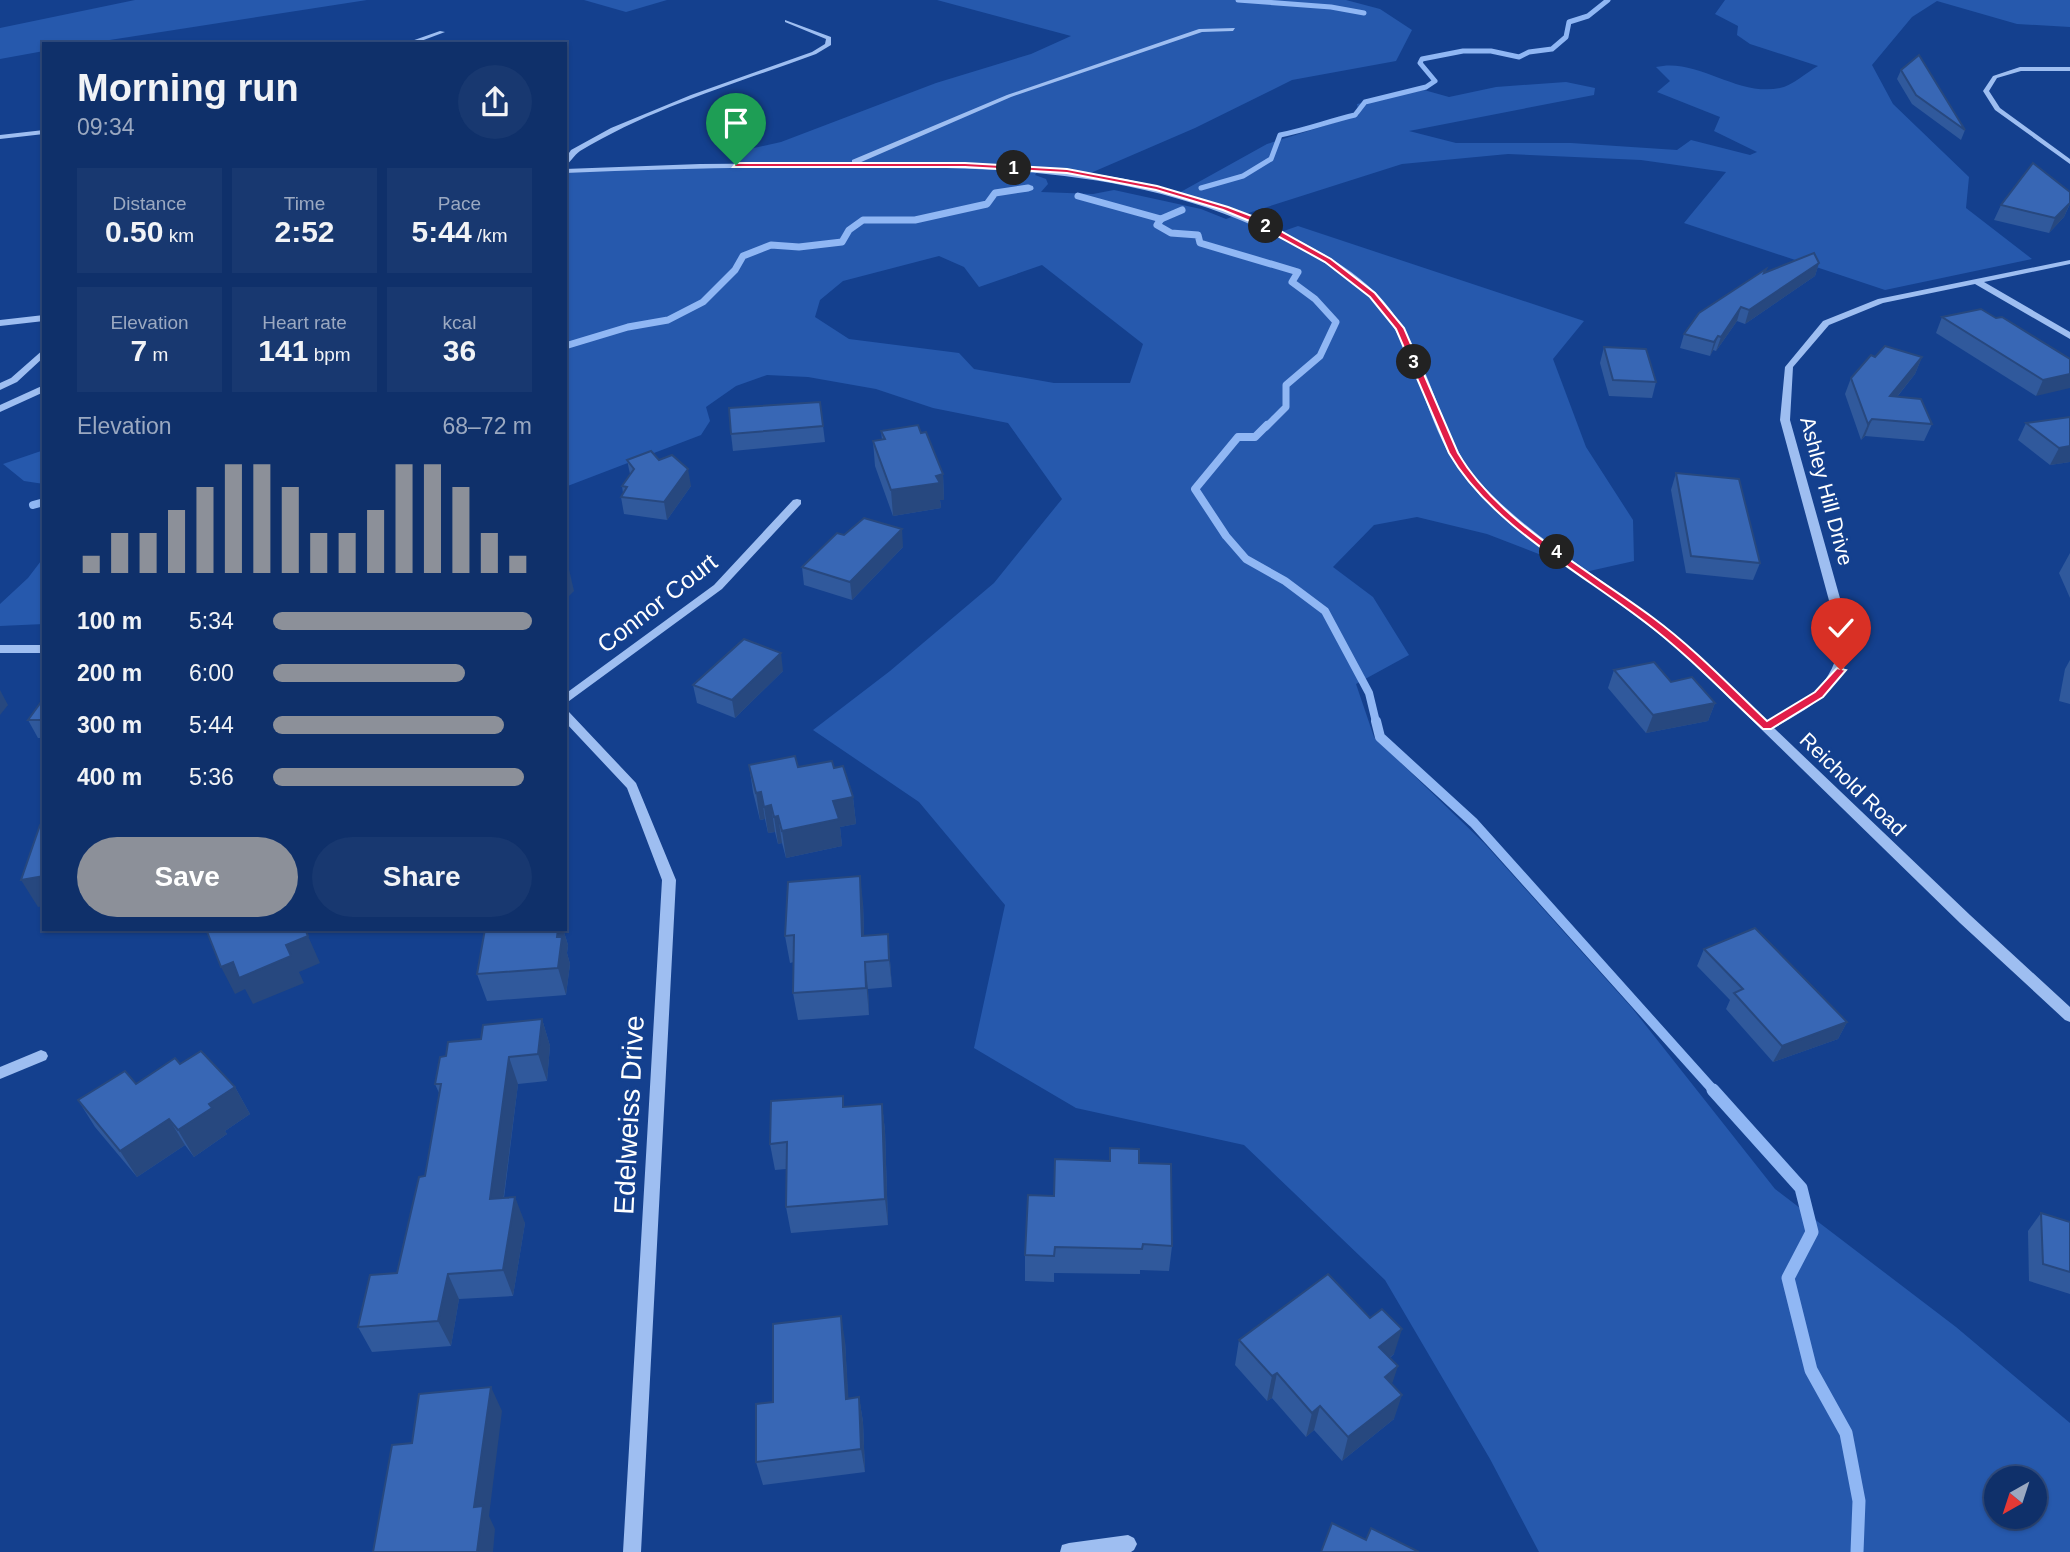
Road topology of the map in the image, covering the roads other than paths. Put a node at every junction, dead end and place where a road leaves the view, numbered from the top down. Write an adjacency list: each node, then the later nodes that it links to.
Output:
1 (788, 21): 8 (street)
2 (1233, 29): 10 (street)
3 (442, 32): 4 (street)
4 (412, 42)
5 (2070, 69): 9 (street)
6 (42, 132): 7 (street)
7 (0, 137)
8 (567, 161)
9 (2070, 162)
10 (848, 165): 11 (street, Reichold Road); 26 (street, Reichold Road)
11 (567, 171)
12 (2070, 262): 13 (street, Ashley Hill Drive)
13 (1976, 281): 16 (street); 26 (street, Ashley Hill Drive)
14 (42, 319): 15 (street)
15 (0, 323)
16 (2070, 336)
17 (42, 354): 18 (street)
18 (0, 387)
19 (42, 389): 20 (street)
20 (0, 410)
21 (797, 502): 24 (street, Connor Court)
22 (0, 649): 23 (street)
23 (42, 649)
24 (567, 699)
25 (567, 717): 31 (street, Edelweiss Drive)
26 (1767, 727): 27 (street, Reichold Road)
27 (2070, 1016)
28 (41, 1056): 29 (street)
29 (0, 1073)
30 (1128, 1544): 32 (street)
31 (632, 1552)
32 (1069, 1552)

